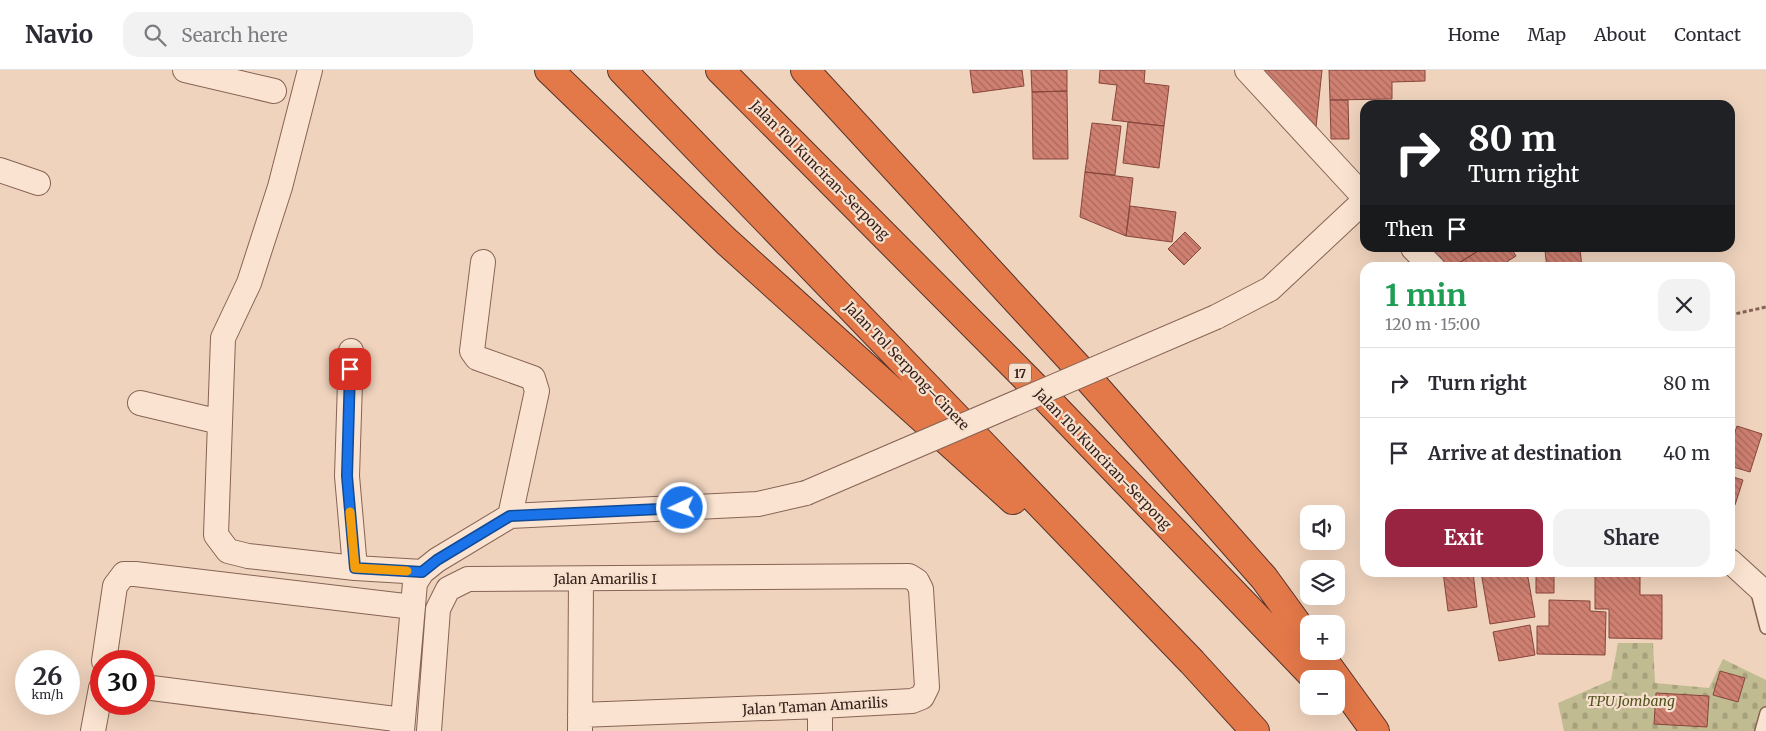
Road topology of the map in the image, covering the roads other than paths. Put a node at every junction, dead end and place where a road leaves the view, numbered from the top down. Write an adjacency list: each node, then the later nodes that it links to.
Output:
1 (185, 70): 8 (street)
2 (310, 70): 18 (street)
3 (549, 70): 31 (highway)
4 (622, 70): 31 (highway, Jalan Tol Serpong–Cinere)
5 (720, 70): 32 (highway, Jalan Tol Kunciran–Serpong / 17)
6 (805, 70): 27 (highway)
7 (1247, 70): 11 (street)
8 (274, 91)
9 (0, 170): 10 (street)
10 (38, 183)
11 (1360, 194)
12 (1360, 204): 19 (street, bridge)
13 (1417, 252): 15 (street)
14 (482, 262): 19 (street)
15 (1426, 262)
16 (351, 351): 21 (street)
17 (140, 403): 18 (street)
18 (220, 422): 21 (street)
19 (510, 516): 22 (street)
20 (1735, 566): 25 (street)
21 (355, 568): 22 (street)
22 (422, 572): 26 (street)
23 (909, 576): 24 (street, Jalan Amarilis I); 34 (street, Jalan Taman Amarilis)
24 (581, 579): 38 (street, Jalan Taman Amarilis); 41 (street, Jalan Amarilis I)
25 (1761, 589): 28 (lane)
26 (413, 607): 29 (street); 39 (street)
27 (1300, 628)
28 (1766, 628)
29 (106, 650)
30 (1324, 660): 45 (highway)
31 (1192, 662): 43 (highway)
32 (1307, 670)
33 (155, 689): 39 (street)
34 (820, 706): 38 (street, Jalan Taman Amarilis); 42 (street)
35 (1345, 708): 44 (highway)
36 (1766, 713): 46 (lane)
37 (96, 715): 40 (street)
38 (580, 723)
39 (403, 725)
40 (93, 731)
41 (429, 731)
42 (820, 731)
43 (1255, 731)
44 (1368, 731)
45 (1375, 731)
46 (1761, 731)

